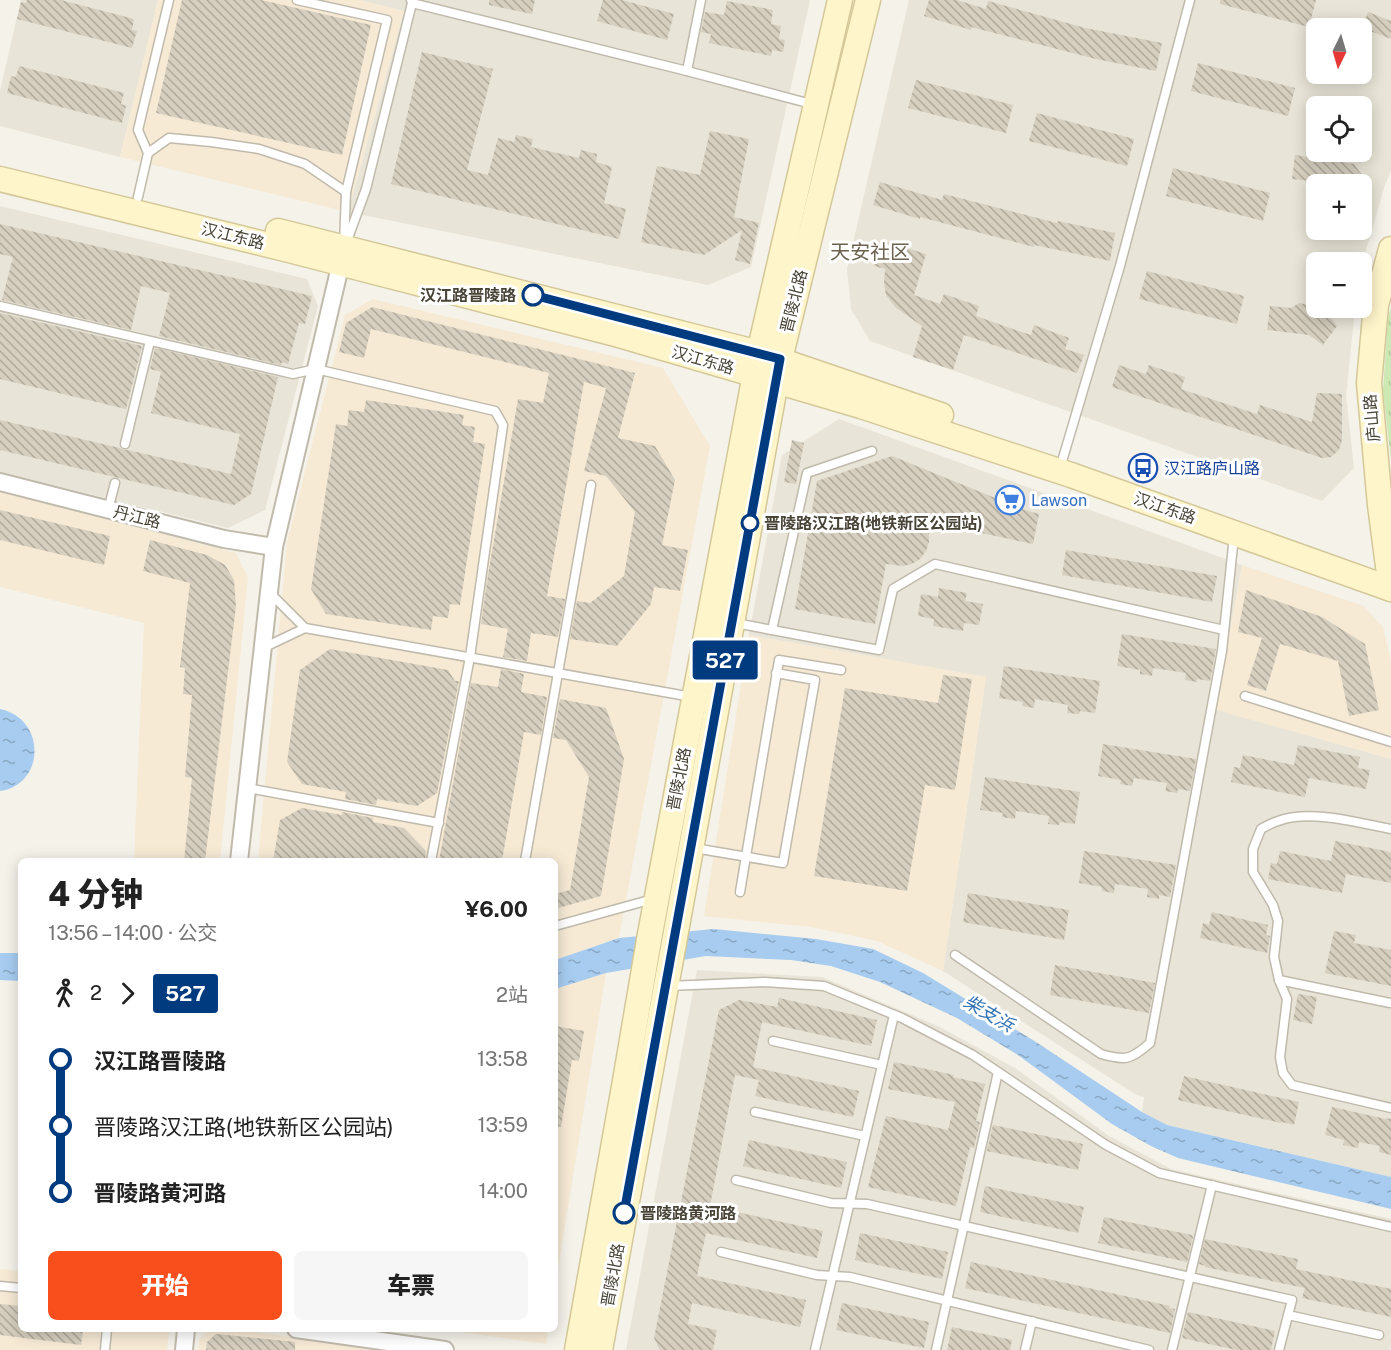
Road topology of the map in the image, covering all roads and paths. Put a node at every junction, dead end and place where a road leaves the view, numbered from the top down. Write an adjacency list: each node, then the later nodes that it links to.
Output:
1 (169, 0): 10 (lane)
2 (297, 0): 13 (lane)
3 (701, 0): 8 (lane)
4 (840, 0): 9 (main road, 晋陵北路)
5 (868, 0): 19 (main road, 晋陵北路)
6 (1190, 0): 23 (lane)
7 (412, 1): 8 (lane); 16 (lane)
8 (687, 70): 9 (lane)
9 (816, 105): 19 (main road, 晋陵北路)
10 (148, 153): 13 (lane); 14 (lane)
11 (0, 164): 14 (main road, 汉江东路)
12 (0, 179): 16 (main road, 汉江东路)
13 (346, 192): 16 (lane)
14 (138, 197): 16 (main road, 汉江东路)
15 (1391, 249): 30 (main road, 庐山路)
16 (342, 255): 19 (main road, 汉江东路); 20 (street)
17 (0, 306): 18 (lane)
18 (150, 340): 20 (lane); 21 (lane)
19 (767, 367): 23 (main road, 汉江东路); 28 (main road, 汉江东路); 32 (main road, 晋陵北路); 42 (main road, 晋陵北路)
20 (316, 369): 29 (street); 37 (lane)
21 (124, 444)
22 (872, 451): 34 (lane)
23 (1063, 458): 30 (main road, 汉江东路)
24 (0, 482): 27 (street, 丹江路)
25 (115, 483): 27 (lane)
26 (591, 485): 39 (lane)
27 (108, 510): 29 (street, 丹江路)
28 (1234, 532): 30 (main road, 汉江东路); 35 (lane)
29 (274, 547): 31 (street)
30 (1390, 577)
31 (269, 592): 33 (lane); 36 (street)
32 (731, 623): 34 (lane); 47 (main road, 晋陵北路)
33 (305, 628): 36 (lane); 37 (lane)
34 (772, 630): 35 (lane)
35 (1224, 630): 55 (lane)
36 (263, 648): 44 (street)
37 (470, 657): 39 (lane); 45 (lane)
38 (841, 670): 40 (lane)
39 (558, 673): 42 (lane); 51 (lane)
40 (776, 673): 48 (lane); 48 (lane)
41 (1245, 696): 43 (lane)
42 (694, 697): 53 (main road, 晋陵北路)
43 (1391, 742)
44 (247, 788): 45 (lane); 49 (street)
45 (439, 823): 50 (lane)
46 (1391, 829): 57 (lane)
47 (690, 847): 48 (lane); 56 (main road, 晋陵北路)
48 (745, 857): 52 (lane)
49 (239, 858)
50 (432, 858)
51 (526, 858)
52 (740, 892)
53 (657, 898): 54 (lane); 87 (main road, 晋陵北路)
54 (558, 925)
55 (955, 955)
56 (667, 975): 59 (lane); 88 (main road, 晋陵北路)
57 (1280, 980): 58 (lane); 63 (lane)
58 (1390, 1003)
59 (894, 1015): 61 (lane); 62 (lane)
60 (773, 1041): 61 (lane)
61 (882, 1065): 65 (lane)
62 (998, 1072): 67 (lane); 69 (lane)
63 (1391, 1107)
64 (755, 1112): 65 (lane)
65 (865, 1136): 68 (lane)
66 (736, 1180): 68 (lane)
67 (1212, 1185): 70 (lane); 73 (lane)
68 (849, 1203): 69 (lane); 72 (lane)
69 (964, 1226): 73 (lane); 76 (lane)
70 (1391, 1227)
71 (722, 1252): 72 (lane)
72 (832, 1276): 76 (lane); 89 (lane)
73 (1190, 1277): 77 (lane); 93 (lane)
74 (0, 1286): 75 (lane)
75 (18, 1288)
76 (947, 1301): 78 (lane); 90 (lane)
77 (1288, 1315): 83 (lane); 94 (lane)
78 (1032, 1321): 91 (lane); 92 (lane)
79 (107, 1332): 84 (lane)
80 (186, 1332): 85 (street)
81 (342, 1332): 82 (street)
82 (373, 1334): 86 (street)
83 (1380, 1335)
84 (105, 1350)
85 (184, 1350)
86 (445, 1350)
87 (577, 1350)
88 (600, 1350)
89 (815, 1350)
90 (936, 1350)
91 (1025, 1350)
92 (1149, 1350)
93 (1172, 1350)
94 (1280, 1350)

